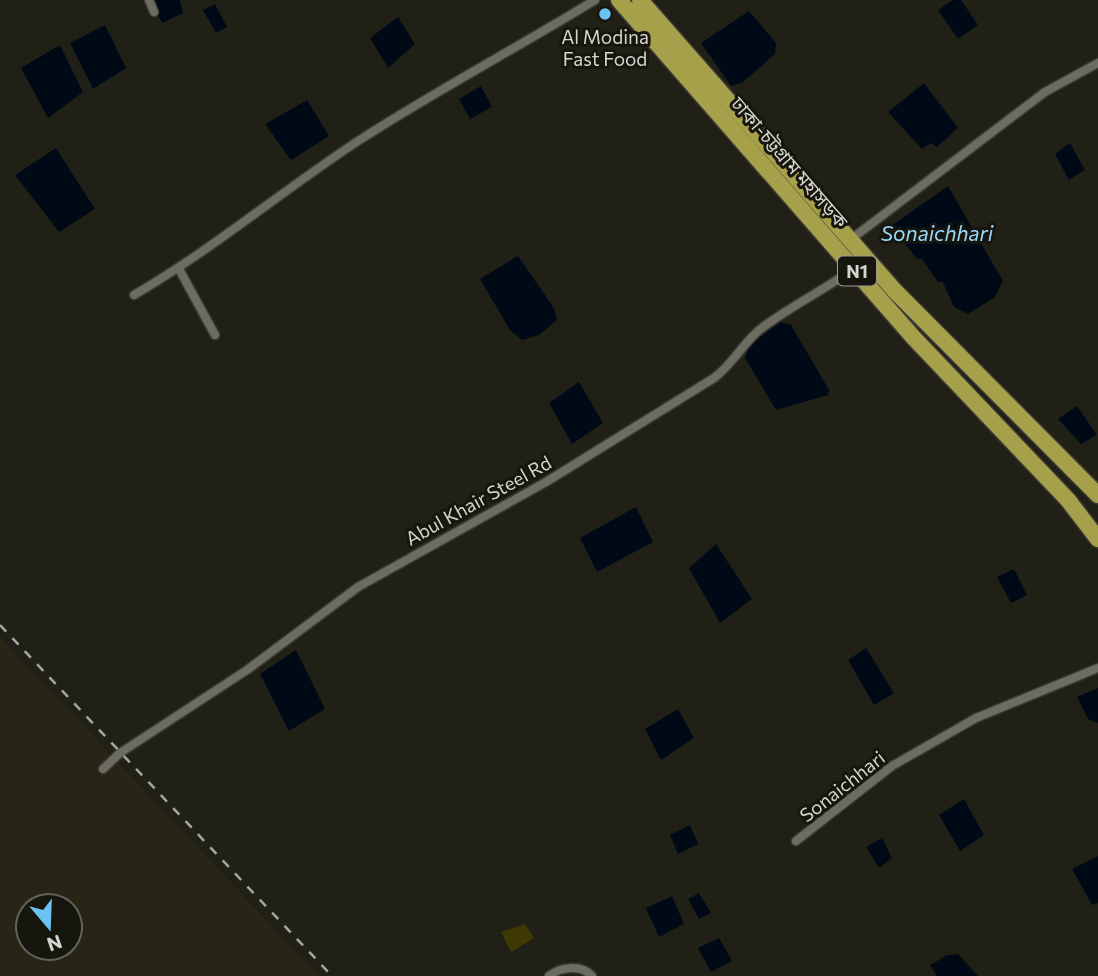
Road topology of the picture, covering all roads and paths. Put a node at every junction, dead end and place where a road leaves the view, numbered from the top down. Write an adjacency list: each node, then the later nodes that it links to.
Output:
1 (149, 0): 5 (street)
2 (595, 0): 9 (street)
3 (619, 0): 8 (highway, ঢাকা-চট্টগ্রাম মহাসড়ক / N1)
4 (640, 0): 7 (highway, ঢাকা-চট্টগ্রাম মহাসড়ক / N1)
5 (153, 12)
6 (1098, 63): 7 (street)
7 (850, 240): 8 (highway, ঢাকা-চট্টগ্রাম মহাসড়ক / N1)
8 (860, 263): 12 (highway, ঢাকা-চট্টগ্রাম মহাসড়ক / N1); 13 (highway, ঢাকা-চট্টগ্রাম মহাসড়ক / N1); 17 (street, Abul Khair Steel Rd)
9 (179, 269): 10 (street); 11 (street)
10 (134, 295)
11 (215, 335)
12 (939, 335): 13 (highway); 14 (highway, ঢাকা-চট্টগ্রাম মহাসড়ক / N1)
13 (926, 350): 15 (highway, ঢাকা-চট্টগ্রাম মহাসড়ক / N1)
14 (1098, 495)
15 (1098, 539)
16 (1098, 668): 18 (street, Sonaichhari)
17 (103, 769)
18 (796, 841)
19 (549, 976): 20 (street)
20 (592, 976)

